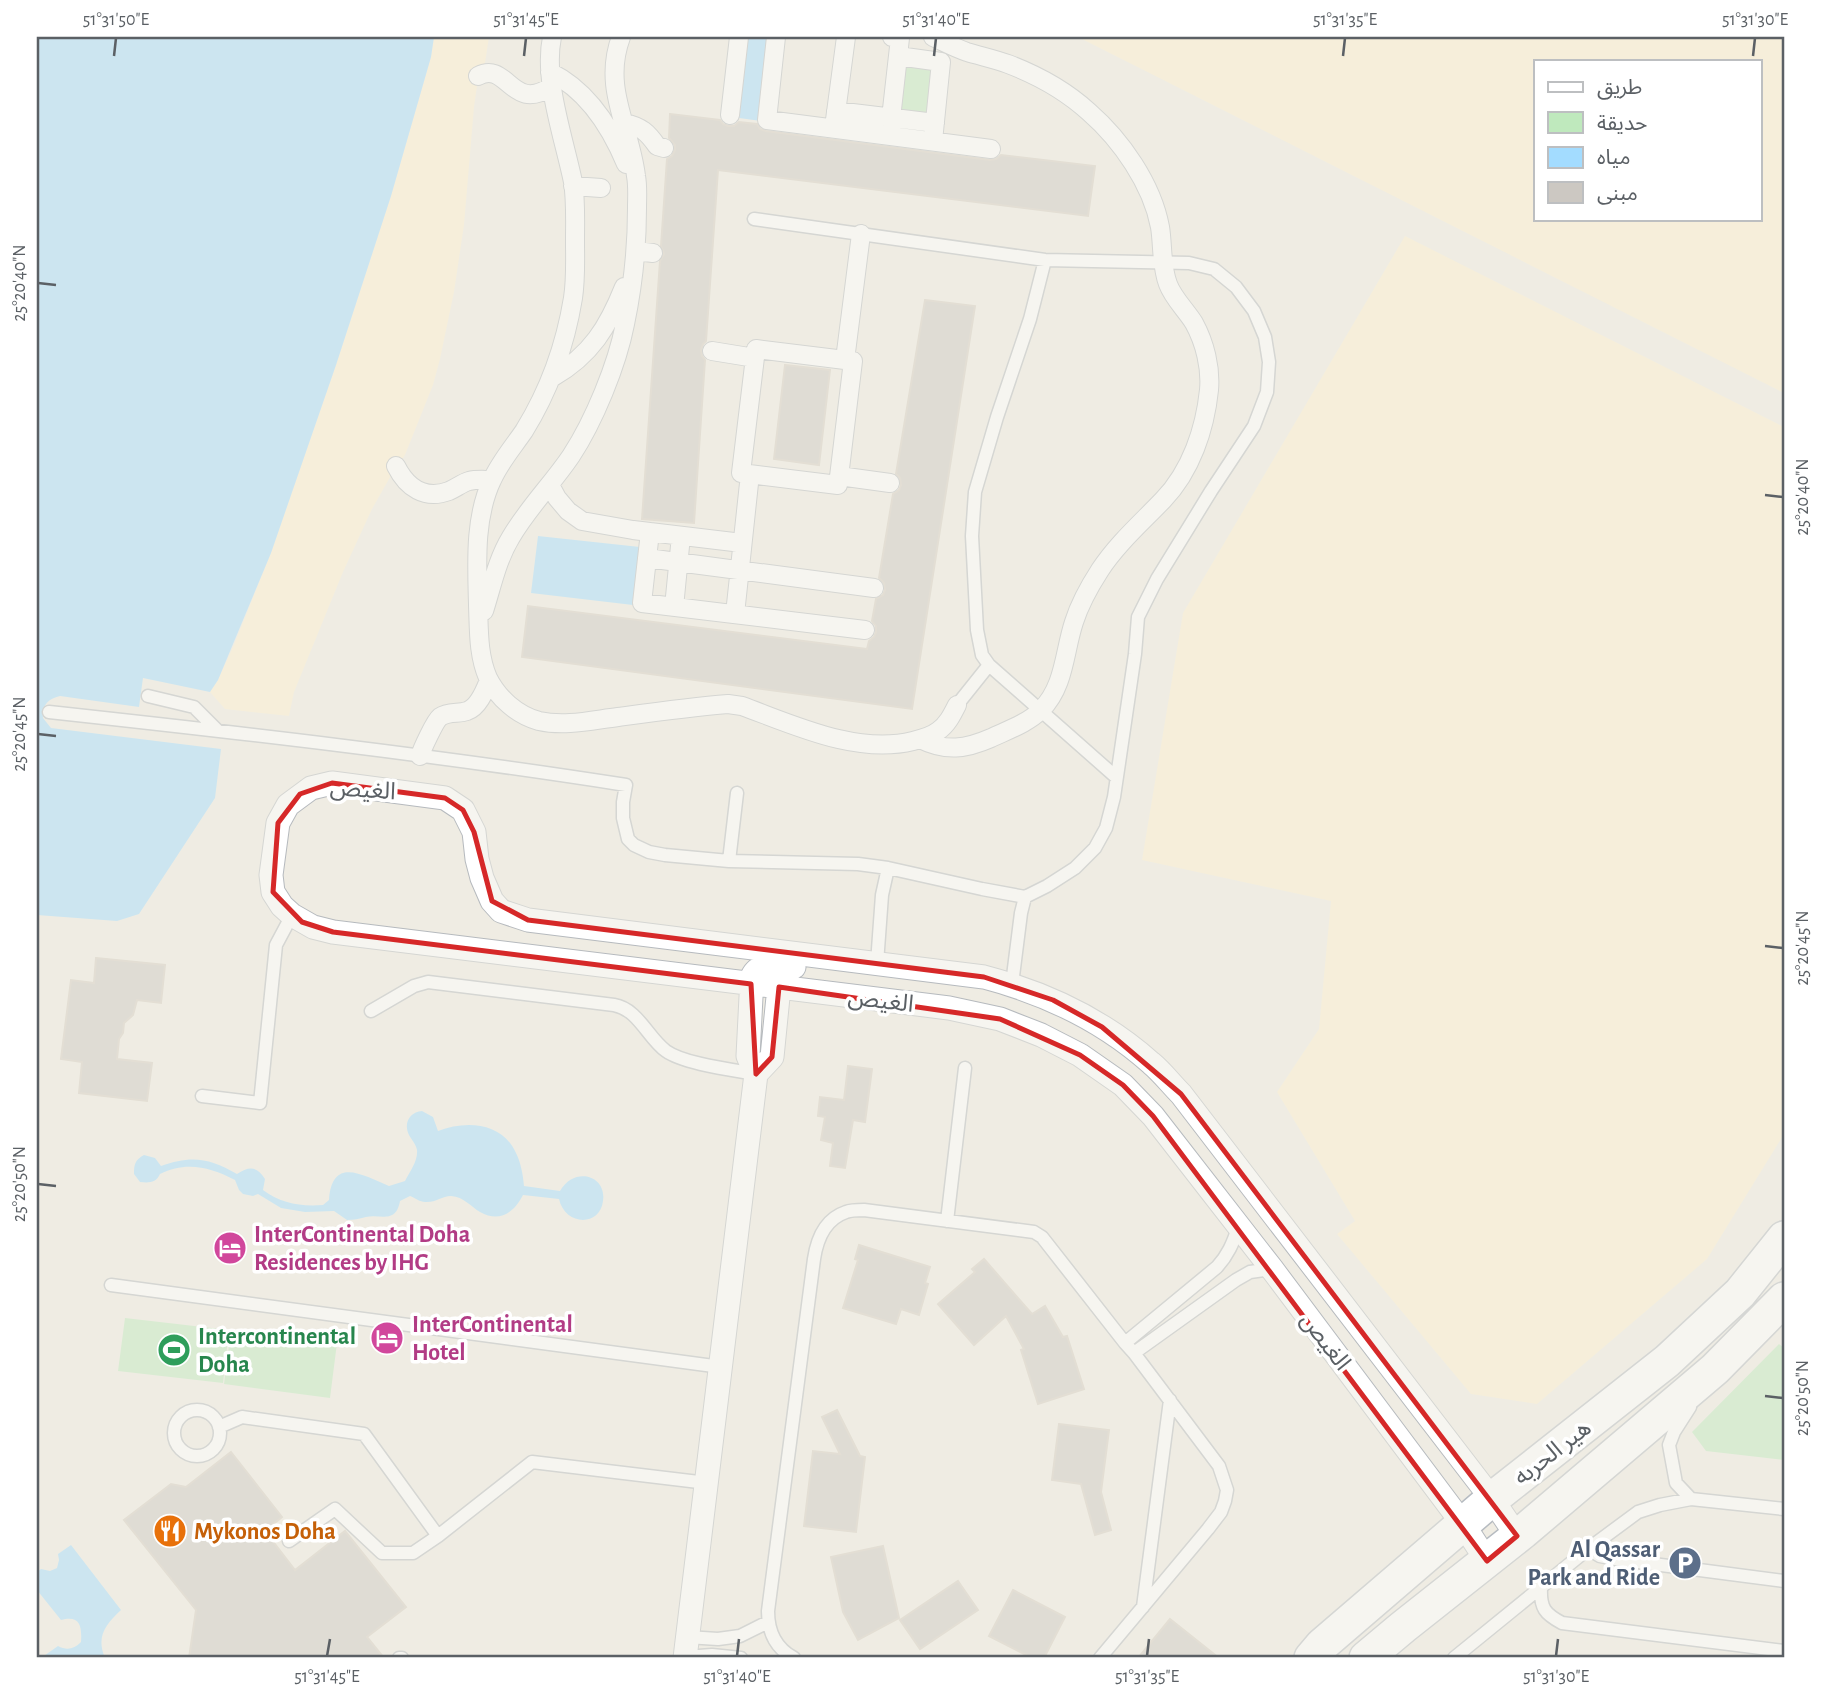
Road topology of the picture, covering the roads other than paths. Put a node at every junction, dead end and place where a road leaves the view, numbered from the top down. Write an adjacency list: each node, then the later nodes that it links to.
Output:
1 (552, 37): 10 (street)
2 (621, 37): 13 (street)
3 (739, 37): 11 (street)
4 (776, 37): 12 (street)
5 (846, 37): 12 (street)
6 (892, 37): 8 (street)
7 (933, 37): 24 (street)
8 (898, 57): 14 (street); 15 (street)
9 (478, 76): 10 (street)
10 (551, 79): 13 (street); 18 (street)
11 (730, 115)
12 (835, 120): 14 (street)
13 (618, 123): 16 (street); 22 (street)
14 (890, 127): 15 (street)
15 (934, 132): 17 (street)
16 (664, 148)
17 (991, 149)
18 (573, 186): 19 (street); 28 (street)
19 (601, 188)
20 (754, 219): 21 (lane)
21 (861, 234): 23 (lane); 27 (street)
22 (641, 255): 28 (street); 34 (street)
23 (1045, 260): 24 (lane); 46 (lane)
24 (1164, 262): 50 (street); 55 (lane)
25 (712, 351): 26 (street)
26 (755, 358): 27 (street); 30 (street)
27 (845, 360): 31 (street)
28 (553, 377): 32 (street)
29 (396, 466): 32 (street)
30 (750, 474): 31 (street); 37 (street)
31 (839, 476): 33 (street)
32 (492, 480): 44 (street)
33 (890, 483)
34 (550, 485): 35 (street); 44 (street)
35 (650, 532): 36 (street); 38 (street)
36 (681, 536): 37 (street); 39 (street)
37 (742, 543): 40 (street)
38 (647, 558): 39 (street); 42 (street)
39 (679, 562): 40 (street); 42 (street)
40 (739, 570): 41 (street); 43 (street)
41 (874, 588)
42 (674, 607): 43 (street)
43 (735, 614): 45 (street)
44 (479, 628): 47 (street)
45 (865, 631)
46 (989, 665): 49 (lane); 50 (lane)
47 (489, 680): 53 (street); 54 (street)
48 (148, 696): 52 (lane)
49 (957, 705): 53 (street)
50 (1041, 710): 53 (street); 55 (lane)
51 (49, 712): 52 (lane)
52 (218, 730): 54 (lane)
53 (920, 739)
54 (420, 756): 57 (lane)
55 (1116, 777): 59 (lane)
56 (737, 793): 57 (lane)
57 (729, 861): 58 (lane)
58 (888, 868): 59 (lane); 62 (lane)
59 (1025, 897): 64 (lane)
60 (292, 915): 61 (street, الغيص); 63 (street, الغيص); 69 (lane)
61 (835, 958): 62 (street, الغيص); 63 (street)
62 (877, 963): 64 (street, الغيص)
63 (751, 984): 65 (street, الغيص); 68 (street)
64 (1012, 984): 82 (street, الغيص)
65 (779, 987): 68 (street); 71 (street, الغيص)
66 (371, 1011): 68 (lane)
67 (965, 1068): 70 (lane)
68 (756, 1074): 77 (street)
69 (202, 1096)
70 (947, 1220): 76 (lane); 94 (lane)
71 (1238, 1228): 73 (street, الغيص); 76 (lane)
72 (1784, 1238): 82 (main road, هير الحربه)
73 (1272, 1269): 76 (lane); 85 (street, الغيص)
74 (111, 1285): 77 (lane)
75 (1784, 1299): 78 (main road, هير الحربه)
76 (1129, 1348): 79 (lane)
77 (721, 1367): 81 (street)
78 (1715, 1369): 83 (lane); 87 (main road, هير الحربه)
79 (1170, 1400): 93 (lane); 93 (lane)
80 (219, 1427): 86 (lane)
81 (707, 1483): 86 (lane); 95 (street)
82 (1492, 1499): 85 (main road, هير الحربه); 87 (street, الغيص)
83 (1691, 1499): 84 (lane); 89 (lane)
84 (1784, 1509)
85 (1463, 1524): 90 (street, الغيص); 100 (main road, هير الحربه)
86 (438, 1536): 88 (lane)
87 (1517, 1536): 90 (main road, هير الحربه)
88 (289, 1541)
89 (1588, 1549): 91 (lane); 92 (lane)
90 (1487, 1561): 101 (main road, هير الحربه)
91 (1784, 1581)
92 (1541, 1588): 96 (lane); 102 (lane)
93 (1143, 1607): 99 (lane)
94 (768, 1622): 95 (lane); 98 (lane)
95 (686, 1651): 97 (lane)
96 (1784, 1651)
97 (740, 1658)
98 (794, 1658)
99 (1100, 1658)
100 (1311, 1658)
101 (1366, 1658)
102 (1454, 1658)

